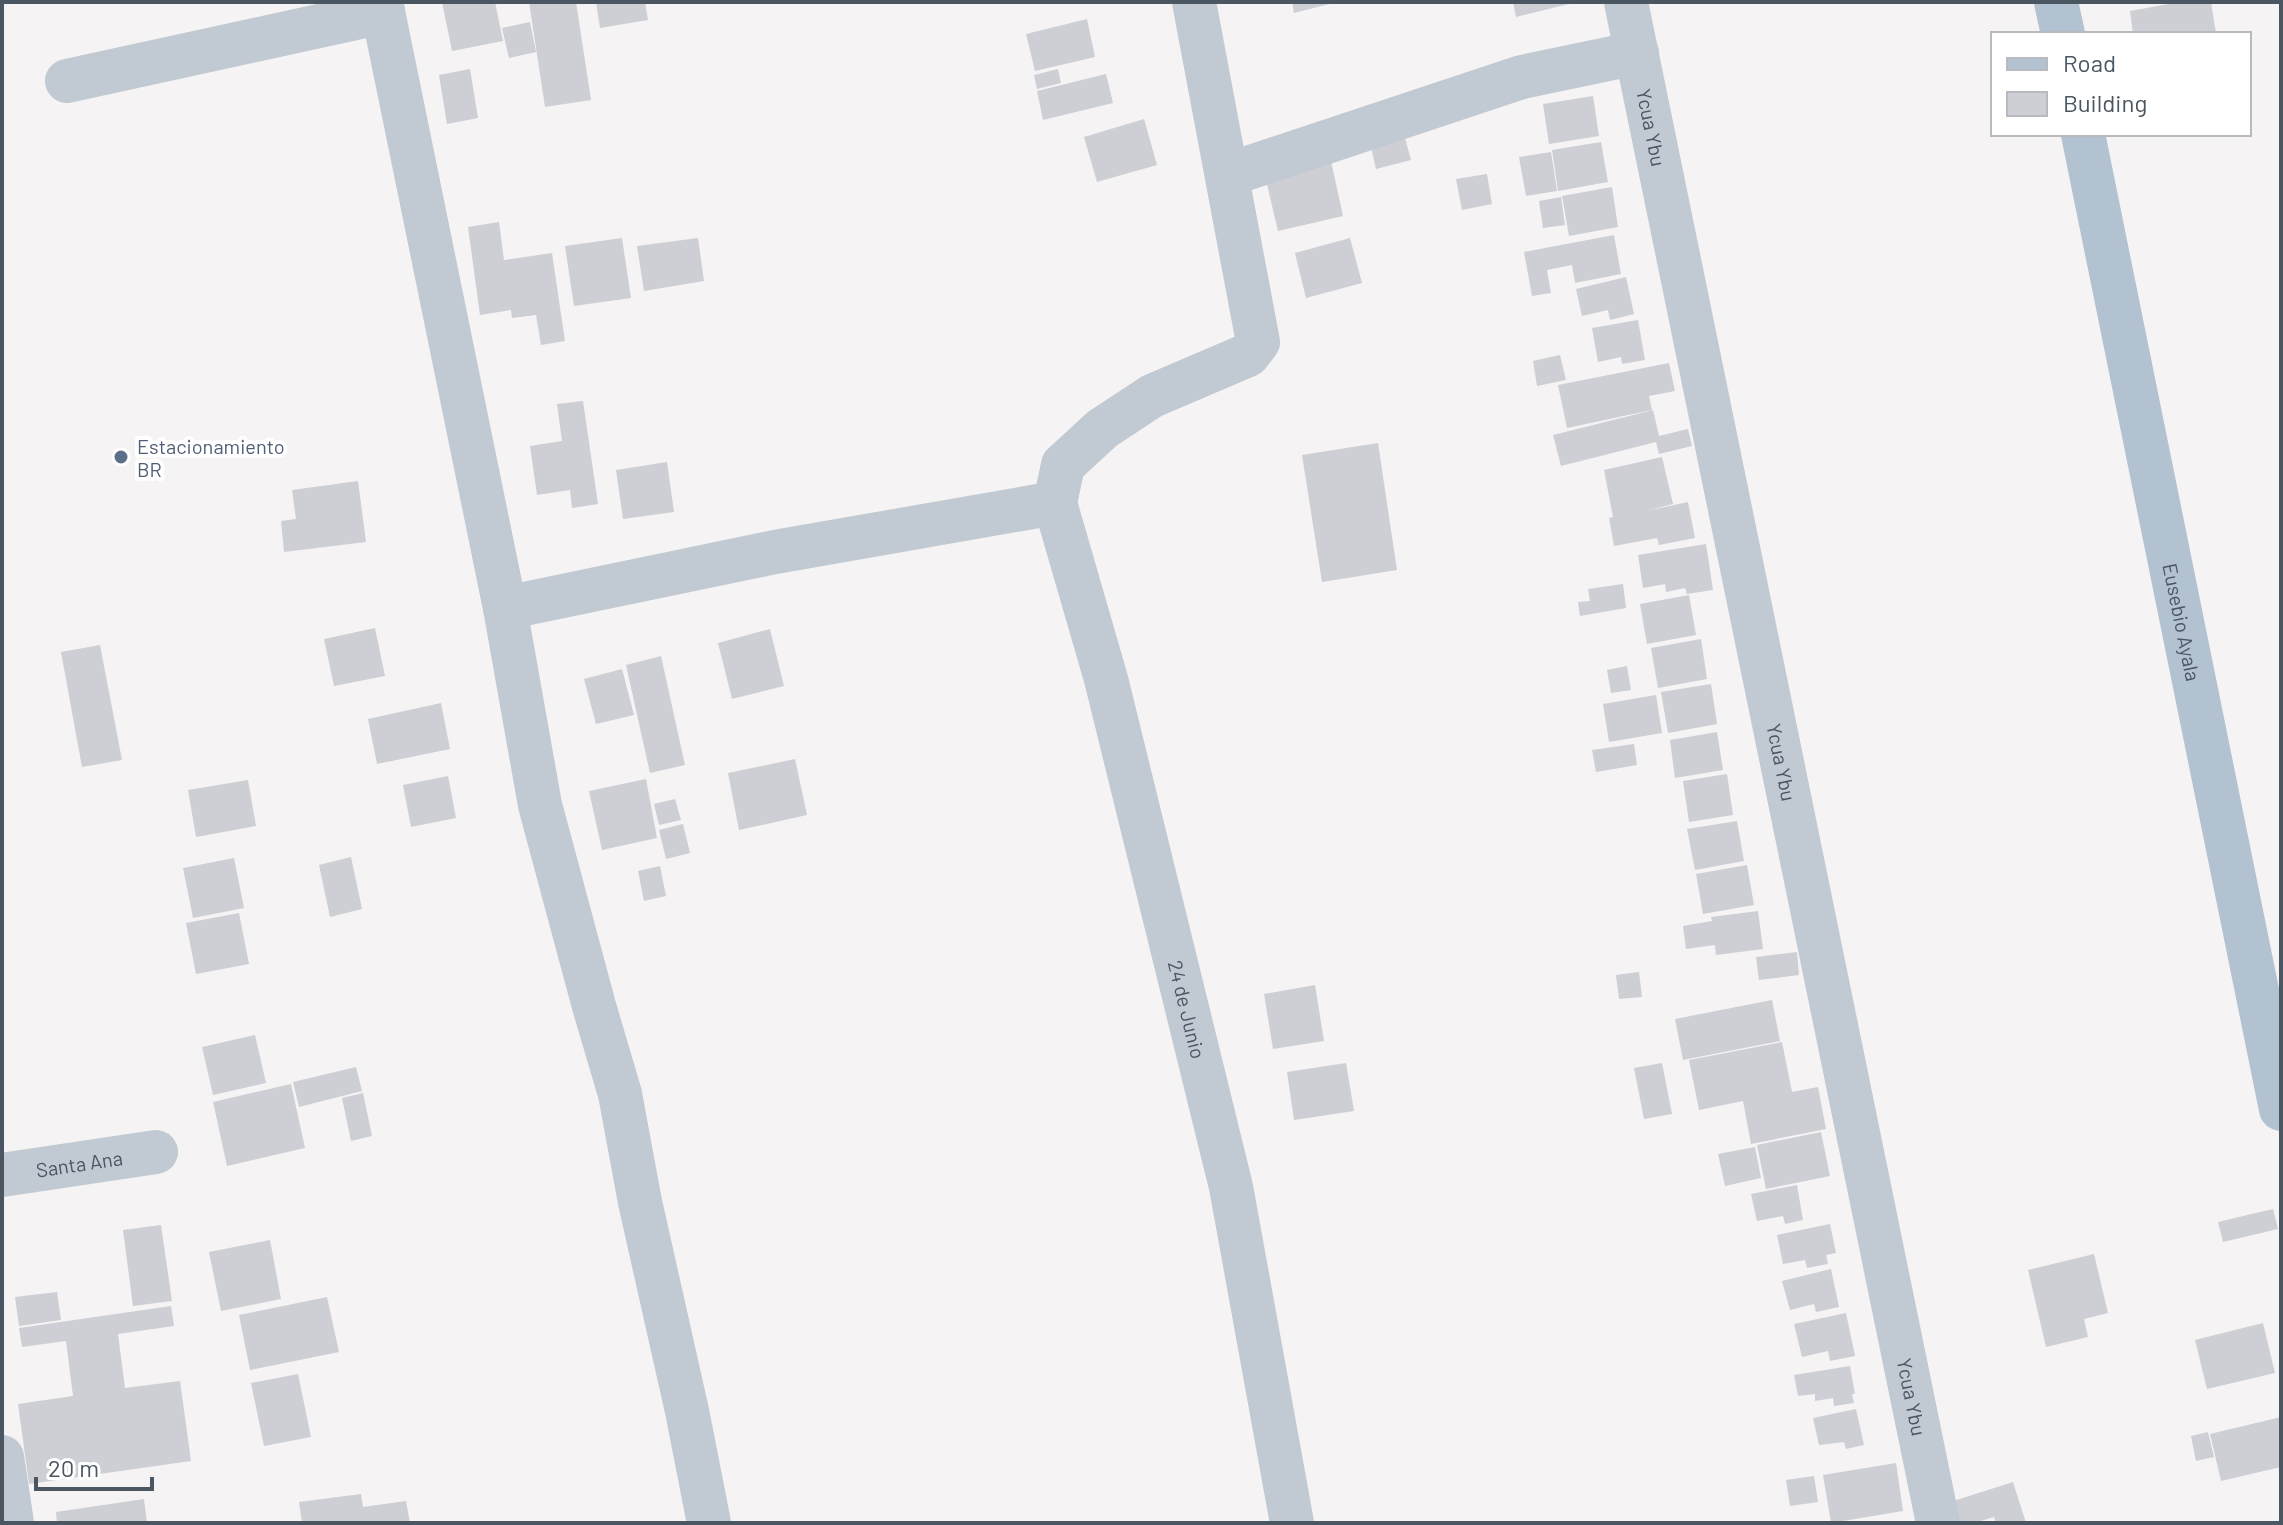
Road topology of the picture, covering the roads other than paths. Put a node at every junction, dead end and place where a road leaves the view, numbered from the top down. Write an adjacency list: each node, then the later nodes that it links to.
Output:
1 (1194, 2): 9 (street)
2 (1626, 2): 6 (street, Ycua Ybu)
3 (2056, 2): 5 (main road)
4 (382, 7): 7 (street); 11 (street)
5 (2063, 32)
6 (1637, 53): 9 (street); 19 (street, Ycua Ybu)
7 (67, 81)
8 (2083, 136): 12 (main road, Eusebio Ayala)
9 (1227, 175): 10 (street)
10 (1055, 503): 11 (street); 18 (street, 24 de Junio)
11 (505, 608): 17 (street)
12 (2278, 1083)
13 (156, 1152): 14 (street, Santa Ana)
14 (2, 1175)
15 (2, 1457): 16 (street)
16 (12, 1523)
17 (709, 1523)
18 (1292, 1523)
19 (1938, 1523)

